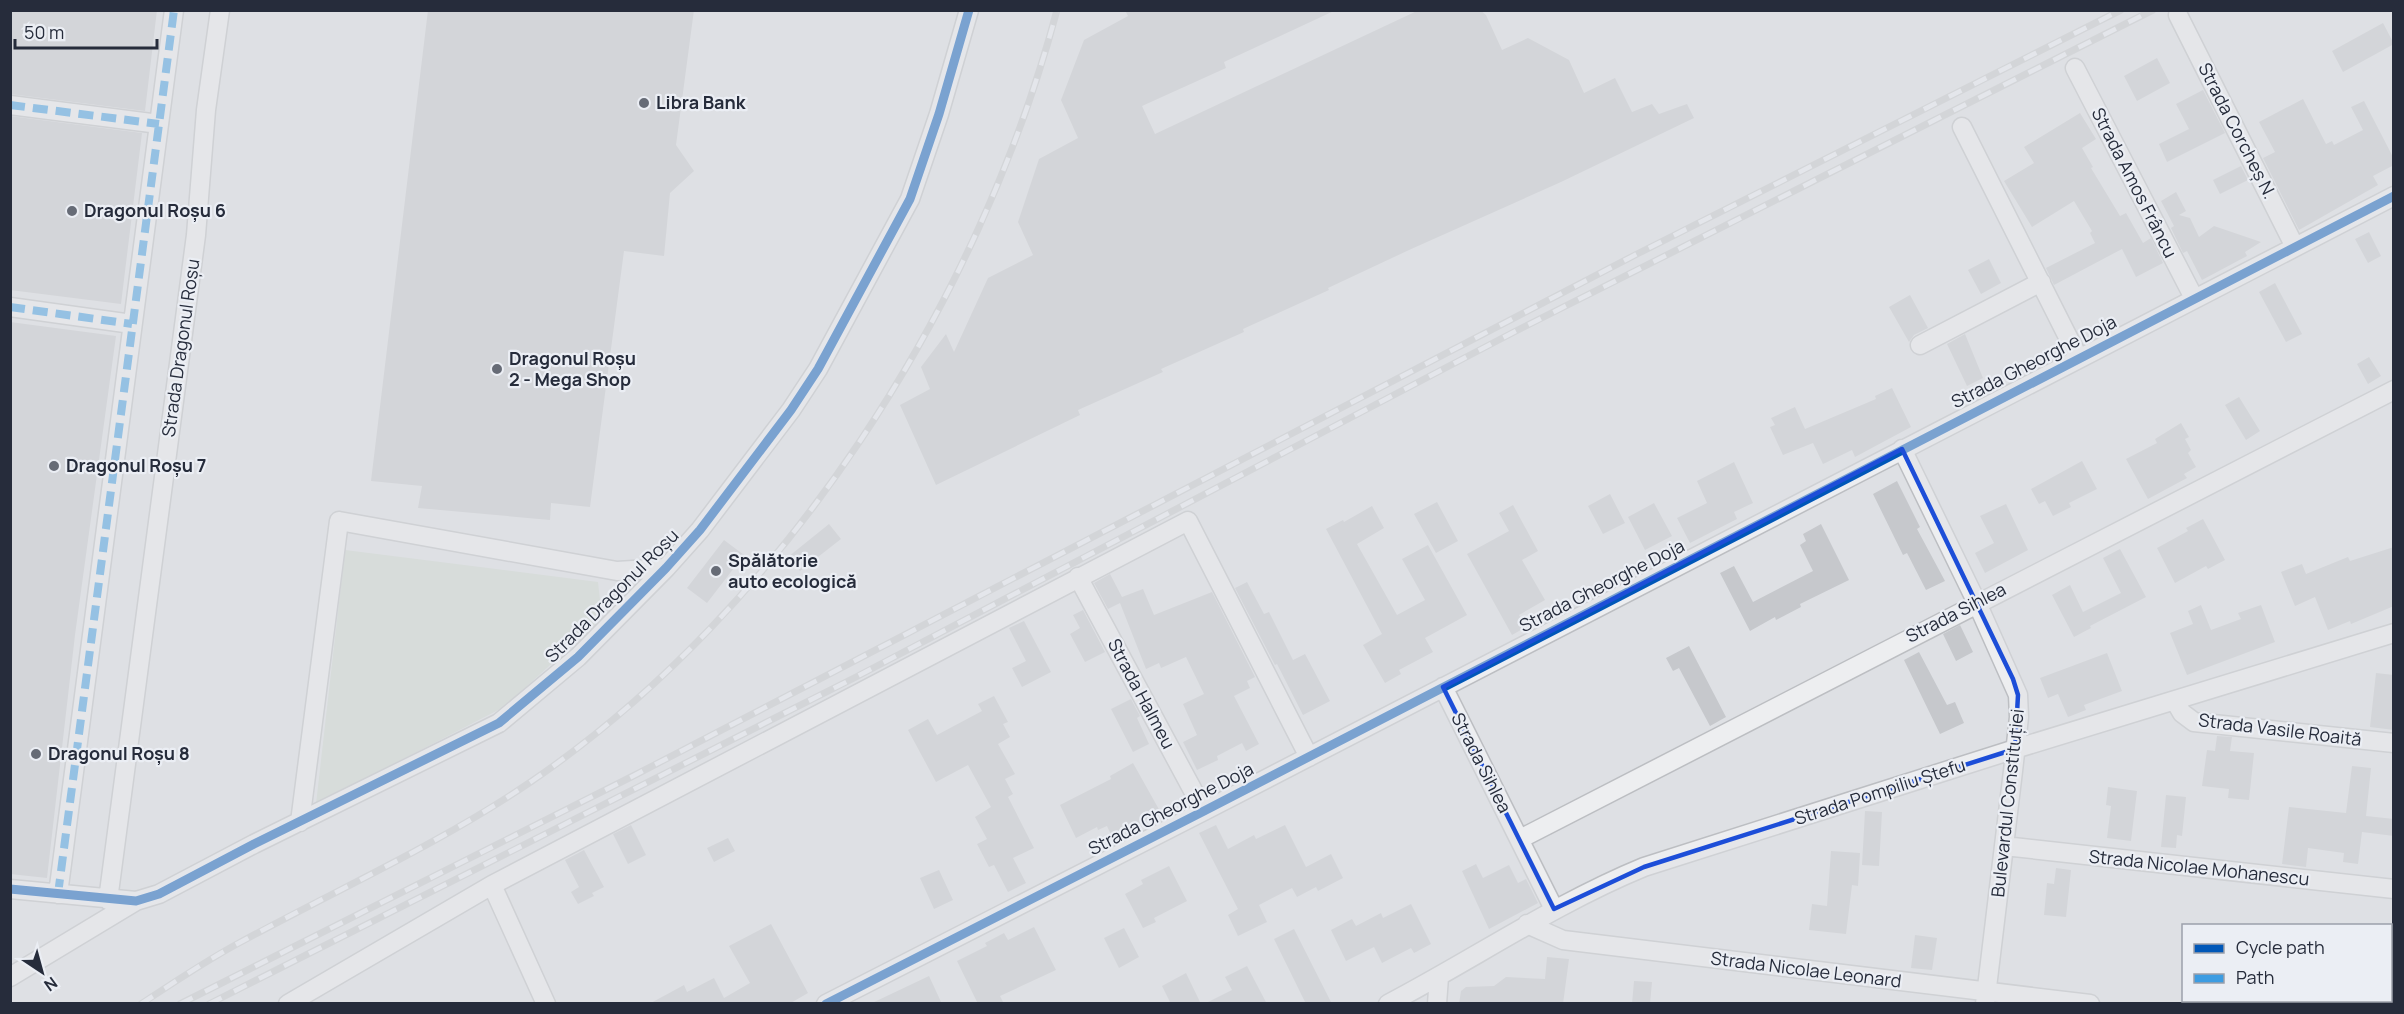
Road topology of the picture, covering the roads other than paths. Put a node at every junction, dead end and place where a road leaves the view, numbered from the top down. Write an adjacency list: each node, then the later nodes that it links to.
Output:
1 (174, 10): 7 (street)
2 (220, 10): 36 (street, Strada Dragonul Roșu)
3 (969, 10): 19 (street, Strada Dragonul Roșu)
4 (2178, 15): 10 (street, Strada Corcheș N.)
5 (2075, 68): 12 (street, Strada Amos Frâncu)
6 (10, 105): 7 (street)
7 (159, 124): 14 (street)
8 (1962, 127): 11 (street)
9 (2394, 196): 10 (street, Strada Gheorghe Doja)
10 (2295, 247): 12 (street, Strada Gheorghe Doja)
11 (2041, 282): 15 (street); 16 (street)
12 (2194, 298): 16 (street, Strada Gheorghe Doja)
13 (10, 307): 14 (street)
14 (132, 324): 35 (street)
15 (1920, 345)
16 (2078, 357): 18 (street, Strada Gheorghe Doja)
17 (2394, 390): 21 (street, Strada Sihlea)
18 (1902, 449): 21 (street, Bulevardul Constituției); 23 (street, Strada Gheorghe Doja)
19 (666, 568): 29 (street, Strada Dragonul Roșu); 29 (street, Strada Dragonul Roșu)
20 (1078, 577): 27 (street); 28 (street, Strada Halmeu); 32 (street)
21 (1977, 603): 26 (street, Bulevardul Constituției); 30 (street, Strada Sihlea)
22 (2394, 633): 24 (street, Strada Pompiliu Ștefu)
23 (1443, 687): 27 (street, Strada Gheorghe Doja); 30 (street, Strada Sihlea)
24 (2175, 701): 25 (street, Strada Vasile Roaită); 26 (street, Strada Pompiliu Ștefu)
25 (2394, 743)
26 (2015, 749): 31 (street, Bulevardul Constituției); 38 (street, Strada Pompiliu Ștefu)
27 (1308, 757): 28 (street, Strada Gheorghe Doja)
28 (1204, 811): 45 (street, Strada Gheorghe Doja)
29 (300, 822): 37 (street, Strada Dragonul Roșu)
30 (1520, 839): 38 (street, Strada Sihlea)
31 (2004, 846): 34 (street, Strada Nicolae Mohanescu); 42 (street, Bulevardul Constituției)
32 (492, 885): 43 (street); 44 (street)
33 (10, 889): 35 (street, Strada Dragonul Roșu)
34 (2394, 889)
35 (58, 894): 36 (street, Strada Dragonul Roșu)
36 (108, 900): 37 (street, Strada Dragonul Roșu)
37 (136, 901): 40 (street, Strada Dragonul Roșu)
38 (1554, 909): 39 (street, Strada Pompiliu Ștefu)
39 (1527, 924): 41 (street, Strada Pompiliu Ștefu); 42 (street, Strada Nicolae Leonard)
40 (10, 977)
41 (1439, 977): 46 (street, Strada Pompiliu Ștefu); 47 (street)
42 (1986, 998): 48 (street, Strada Nicolae Leonard)
43 (288, 1004)
44 (546, 1004)
45 (826, 1004)
46 (1388, 1004)
47 (1437, 1004)
48 (2090, 1004)

